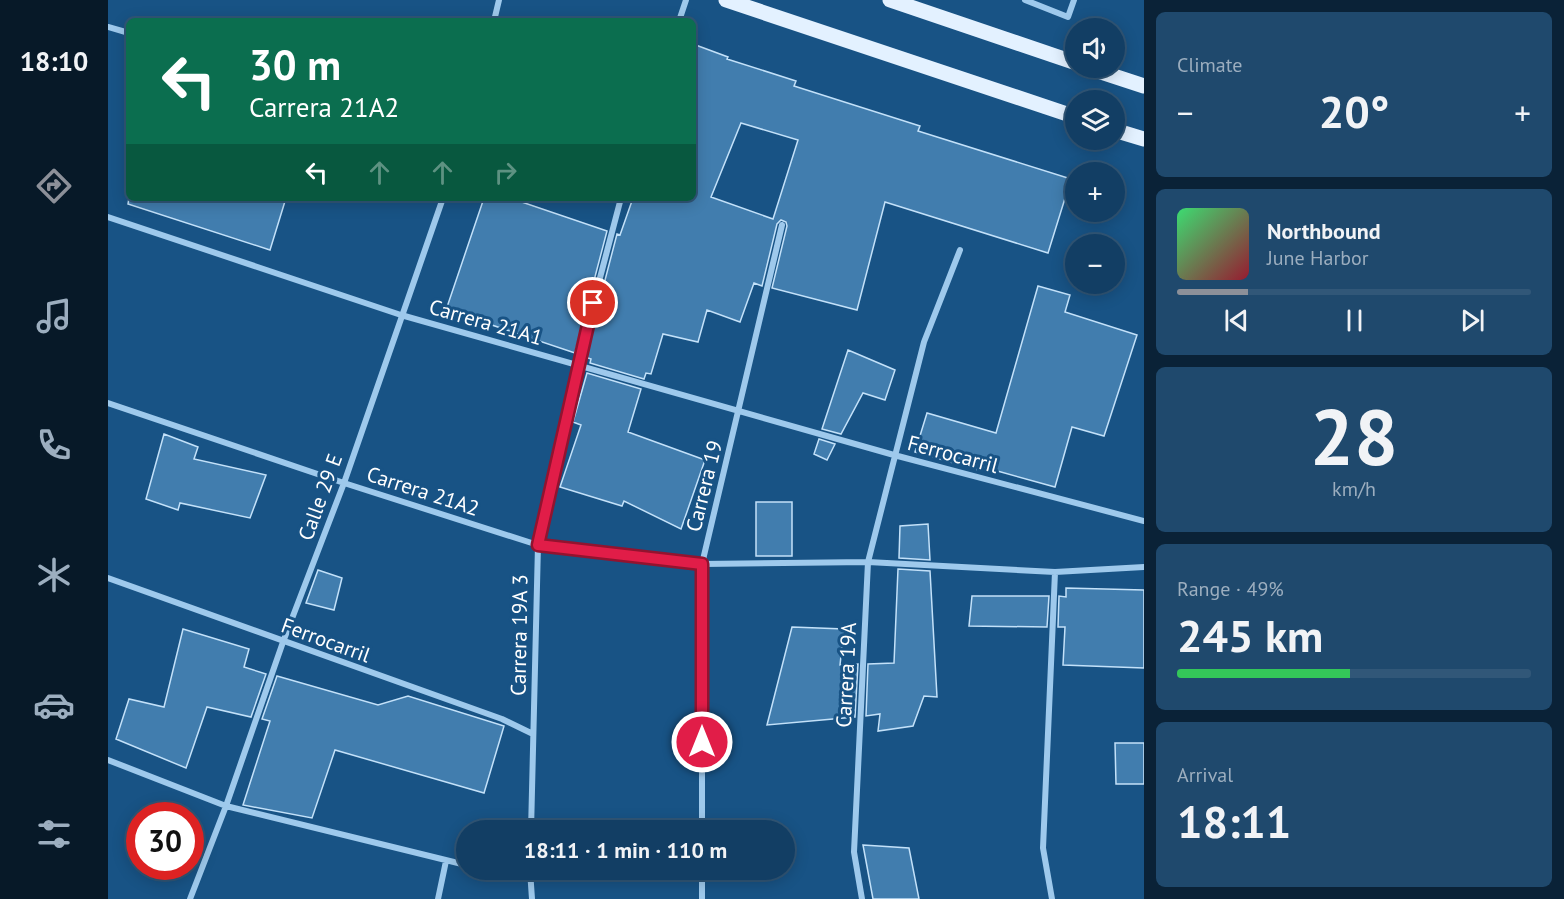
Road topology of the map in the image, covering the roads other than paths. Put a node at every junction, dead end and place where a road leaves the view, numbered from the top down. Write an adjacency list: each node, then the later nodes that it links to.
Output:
1 (499, 0): 7 (street)
2 (686, 0): 8 (street)
3 (726, 0): 14 (main road)
4 (890, 0): 11 (main road)
5 (1025, 0): 6 (street)
6 (1074, 0)
7 (495, 18)
8 (680, 18)
9 (108, 27): 10 (street)
10 (126, 32)
11 (1065, 59)
12 (1120, 78): 13 (main road)
13 (1144, 86)
14 (1065, 113)
15 (1125, 133): 16 (main road)
16 (1144, 139)
17 (442, 201): 22 (street, Calle 29 E)
18 (620, 201): 23 (street, Carrera 19A 3)
19 (108, 217): 22 (street, Carrera 21A1)
20 (782, 225): 25 (street, Carrera 19)
21 (960, 250): 26 (street, Ferrocarril)
22 (401, 315): 23 (street, Carrera 21A1); 27 (street, Calle 29 E)
23 (577, 365): 25 (street, Carrera 21A1); 29 (street, Carrera 19A 3)
24 (108, 402): 27 (street, Carrera 21A2)
25 (739, 410): 26 (street, Carrera 21A1); 31 (street, Carrera 19)
26 (894, 455): 28 (street, Ferrocarril); 30 (street, Carrera 19A)
27 (344, 483): 29 (street, Carrera 21A2); 35 (street, Calle 29 E)
28 (1144, 521)
29 (538, 545): 31 (street, Carrera 21A2); 36 (street, Carrera 19A 3)
30 (868, 562): 31 (street, Carrera 21A2); 33 (street, Carrera 21A2); 49 (street, Carrera 19A)
31 (702, 564): 40 (street, Carrera 19)
32 (1144, 567): 33 (street, Carrera 21A2)
33 (1055, 572): 50 (street)
34 (108, 578): 35 (street, Ferrocarril)
35 (283, 642): 36 (street, Ferrocarril); 38 (street, Calle 29 E)
36 (533, 734): 39 (street, Carrera 19A 3)
37 (108, 760): 38 (street)
38 (226, 806): 41 (street); 45 (street, Calle 29 E)
39 (531, 820)
40 (702, 820)
41 (446, 861): 42 (street); 46 (street)
42 (456, 863)
43 (530, 880): 47 (street)
44 (702, 880): 48 (street)
45 (190, 899)
46 (438, 899)
47 (532, 899)
48 (702, 899)
49 (862, 899)
50 (1052, 899)

